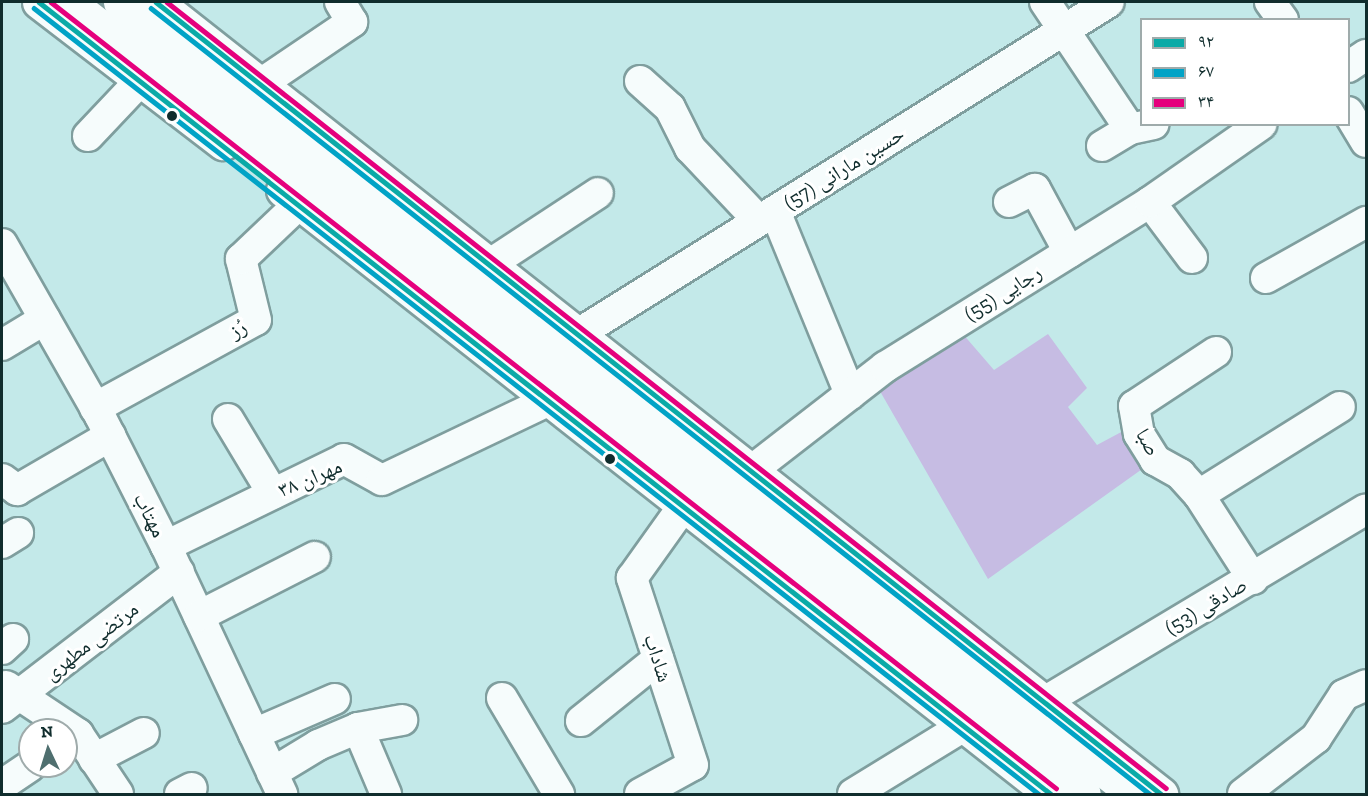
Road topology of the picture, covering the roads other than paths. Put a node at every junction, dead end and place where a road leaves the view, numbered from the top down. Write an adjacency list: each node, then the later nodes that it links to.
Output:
1 (39, 2): 13 (main road)
2 (69, 2): 77 (main road)
3 (120, 2): 78 (main road)
4 (156, 2): 15 (main road)
5 (340, 2): 15 (street)
6 (1045, 2): 10 (street)
7 (1109, 2): 10 (street, حسین مارانی (57))
8 (1270, 2): 9 (street)
9 (1282, 18)
10 (1066, 29): 17 (street); 27 (street, حسین مارانی (57))
11 (1366, 55): 12 (street)
12 (1350, 66)
13 (141, 80): 20 (street); 26 (main road)
14 (640, 81): 27 (street)
15 (262, 83): 32 (main road)
16 (1350, 115): 21 (street)
17 (1140, 124)
18 (1259, 126): 25 (street, رجایی (55))
19 (1142, 127): 22 (street)
20 (88, 136)
21 (1366, 142)
22 (1102, 146)
23 (598, 193): 32 (street)
24 (1009, 202): 30 (street)
25 (1150, 202): 30 (street, رجایی (55)); 31 (street)
26 (300, 203): 39 (main road); 41 (street, رُز)
27 (767, 216): 35 (street, حسین مارانی (57)); 38 (street)
28 (1366, 222): 33 (street)
29 (2, 244): 34 (street, مهتاب)
30 (1069, 252): 38 (street, رجایی (55))
31 (1192, 258)
32 (490, 264): 35 (main road)
33 (1266, 278)
34 (45, 320): 36 (street); 41 (street, مهتاب)
35 (578, 334): 44 (main road)
36 (2, 345)
37 (1216, 352): 47 (street, صبا)
38 (850, 394): 44 (street, رجایی (55))
39 (550, 400): 46 (street, مهران ۳۸); 48 (main road)
40 (1340, 407): 47 (street)
41 (95, 408): 43 (street, مهتاب)
42 (228, 419): 46 (street)
43 (110, 436): 45 (street); 50 (street, مهتاب)
44 (751, 471): 60 (main road)
45 (2, 479)
46 (273, 494): 50 (street, مهران ۳۸)
47 (1199, 495): 53 (street, صبا)
48 (684, 505): 55 (street, شاداب); 63 (main road)
49 (1366, 509): 53 (street, صادقی (53))
50 (166, 546): 52 (street, مهتاب)
51 (315, 557): 54 (street)
52 (179, 572): 54 (street, مهتاب); 57 (street, مرتضی مطهری)
53 (1253, 579): 60 (street, صادقی (53))
54 (199, 616): 66 (street, مهتاب)
55 (658, 659): 62 (street); 74 (street, شاداب)
56 (1366, 685): 80 (street)
57 (8, 696): 67 (street)
58 (502, 698): 73 (street)
59 (335, 699): 66 (street)
60 (1044, 702): 79 (main road)
61 (402, 720): 64 (street)
62 (581, 721)
63 (964, 726): 75 (street); 76 (main road)
64 (358, 728): 69 (street); 72 (street)
65 (144, 733): 67 (street)
66 (254, 734): 69 (street, مهتاب)
67 (79, 745): 71 (street)
68 (18, 774): 70 (street)
69 (277, 784)
70 (2, 785)
71 (118, 795)
72 (386, 795)
73 (559, 795)
74 (640, 795)
75 (853, 795)
76 (1051, 795)
77 (1084, 795)
78 (1134, 795)
79 (1161, 795)
80 (1244, 795)

